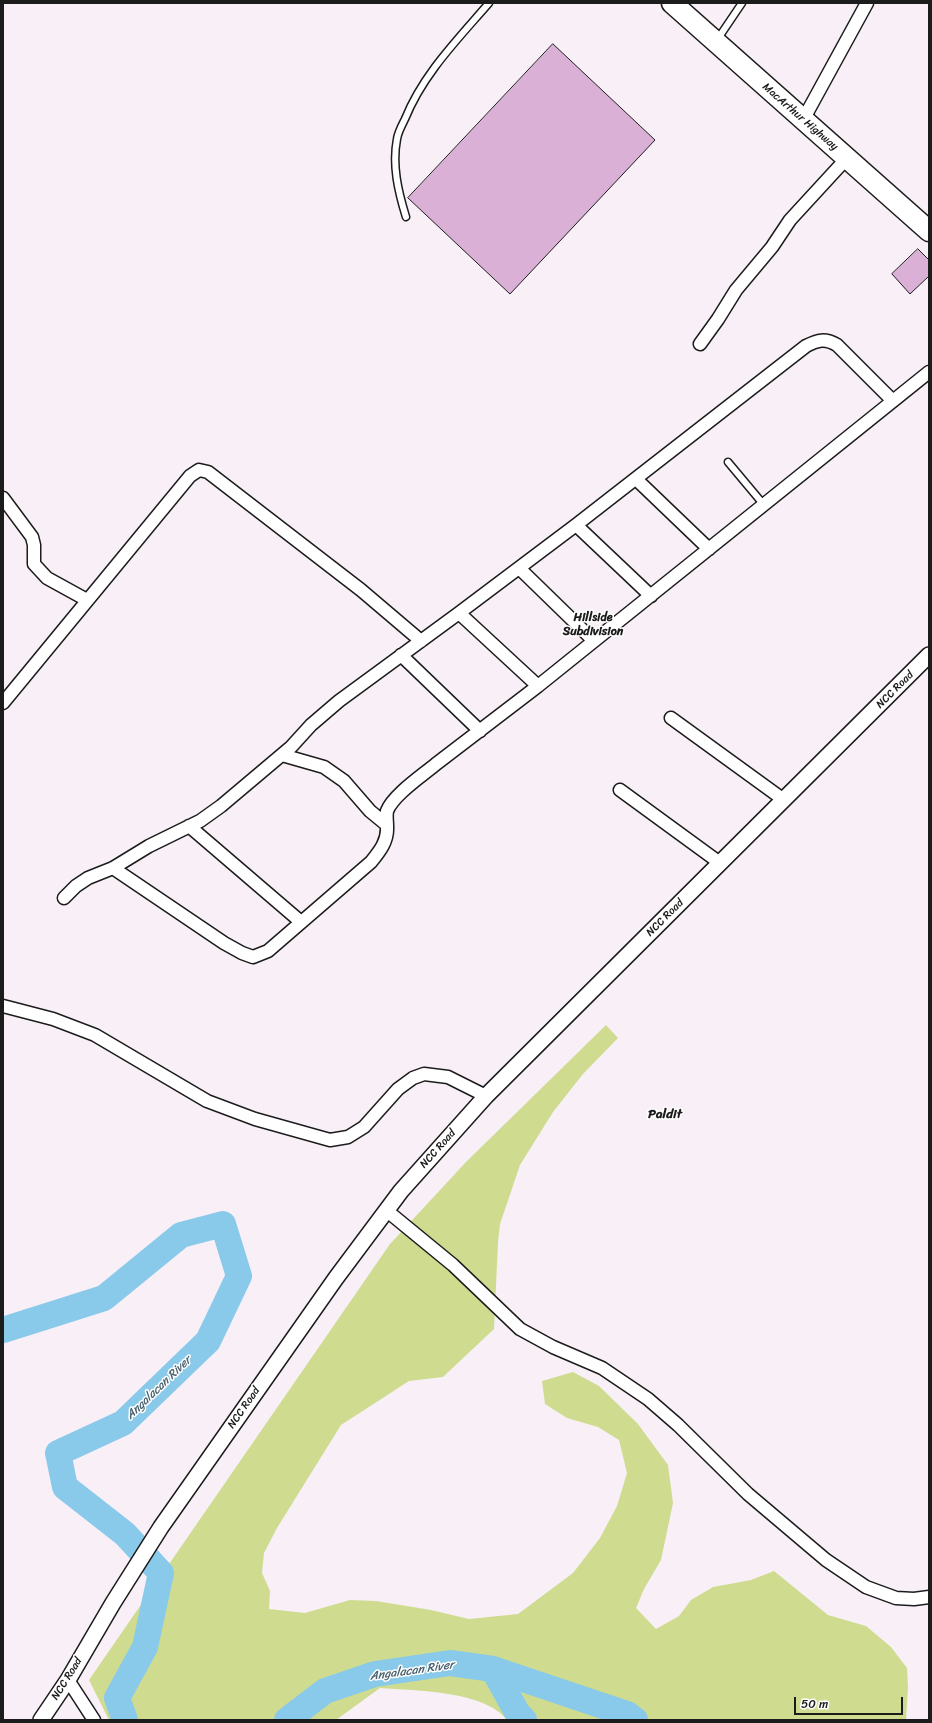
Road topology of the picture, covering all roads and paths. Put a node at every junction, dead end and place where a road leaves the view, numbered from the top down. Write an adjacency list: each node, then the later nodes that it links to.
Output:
1 (489, 3): 8 (lane)
2 (672, 3): 5 (highway, MacArthur Highway)
3 (742, 3): 5 (lane)
4 (867, 3): 6 (street)
5 (715, 42): 6 (highway, MacArthur Highway)
6 (803, 120): 7 (highway, MacArthur Highway)
7 (847, 158): 9 (highway, MacArthur Highway); 10 (street)
8 (406, 217)
9 (929, 231)
10 (700, 344)
11 (929, 372): 12 (street)
12 (893, 401): 14 (street); 16 (street)
13 (728, 462): 16 (lane)
14 (636, 479): 17 (street); 18 (street)
15 (3, 498): 21 (street)
16 (764, 505): 18 (street)
17 (576, 525): 19 (street); 20 (street)
18 (709, 549): 20 (street)
19 (519, 568): 22 (street); 24 (street)
20 (652, 596): 24 (street)
21 (87, 600): 23 (street); 28 (street)
22 (459, 613): 23 (street); 27 (street)
23 (421, 641): 25 (street)
24 (594, 641): 27 (street)
25 (401, 655): 30 (street); 31 (street)
26 (929, 655): 33 (street, NCC Road)
27 (538, 686): 30 (street)
28 (3, 703)
29 (671, 718): 33 (street)
30 (480, 731): 34 (street)
31 (282, 755): 34 (street); 35 (street)
32 (620, 790): 36 (street)
33 (784, 800): 36 (street, NCC Road)
34 (387, 825): 39 (street)
35 (189, 826): 37 (street); 39 (street)
36 (720, 863): 41 (street, NCC Road)
37 (113, 868): 38 (street); 39 (street)
38 (64, 898)
39 (301, 922)
40 (3, 1006): 41 (street)
41 (486, 1096): 42 (street, NCC Road)
42 (386, 1210): 43 (street); 44 (street, NCC Road)
43 (929, 1597)
44 (68, 1680): 45 (street, NCC Road); 46 (street)
45 (41, 1720)
46 (94, 1720)

